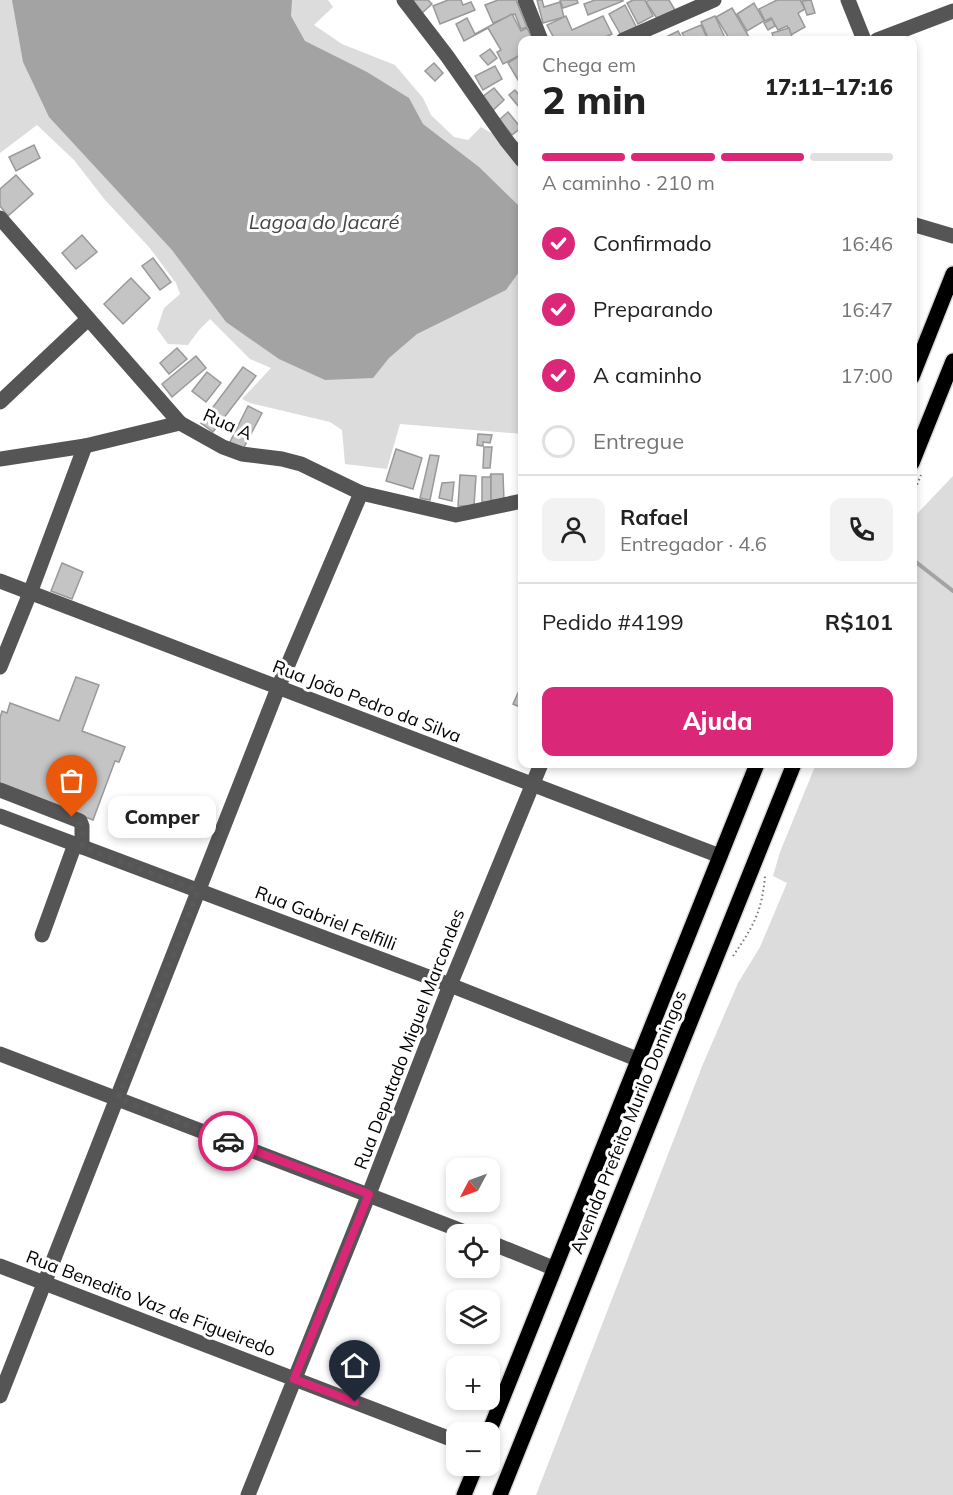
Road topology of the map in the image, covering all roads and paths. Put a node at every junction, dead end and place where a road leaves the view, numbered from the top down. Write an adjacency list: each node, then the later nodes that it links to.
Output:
1 (404, 0): 11 (street)
2 (525, 0): 7 (street)
3 (714, 0): 5 (street)
4 (848, 0): 9 (street)
5 (684, 5): 8 (street)
6 (953, 11): 10 (street)
7 (539, 36)
8 (630, 36)
9 (862, 36)
10 (887, 36)
11 (518, 155)
12 (0, 218): 16 (street, Rua A)
13 (917, 225): 14 (street)
14 (953, 236)
15 (953, 274): 18 (main road)
16 (88, 319): 19 (street); 20 (street, Rua A)
17 (953, 361): 22 (main road)
18 (917, 364)
19 (0, 402)
20 (180, 423): 21 (street); 24 (street, Rua A)
21 (85, 446): 23 (street); 27 (street)
22 (917, 451)
23 (0, 459)
24 (361, 493): 25 (street, Rua A); 29 (street)
25 (518, 502)
26 (0, 582): 27 (street, Rua João Pedro da Silva)
27 (30, 593): 28 (street); 29 (street, Rua João Pedro da Silva)
28 (0, 667)
29 (279, 688): 33 (street, Rua João Pedro da Silva); 38 (street)
30 (539, 768): 33 (street, Rua Deputado Miguel Marcondes)
31 (755, 768): 37 (main road, Avenida Prefeito Murilo Domingos)
32 (792, 768): 57 (main road, Avenida Prefeito Murilo Domingos)
33 (533, 785): 37 (street, Rua João Pedro da Silva); 40 (street, Rua Deputado Miguel Marcondes)
34 (0, 790): 36 (street)
35 (0, 816): 36 (street, Rua Gabriel Felfilli)
36 (79, 846): 38 (street, Rua Gabriel Felfilli); 39 (street)
37 (720, 856): 42 (main road, Avenida Prefeito Murilo Domingos)
38 (198, 891): 40 (street, Rua Gabriel Felfilli); 43 (street)
39 (42, 935)
40 (450, 985): 42 (street, Rua Gabriel Felfilli); 44 (street, Rua Deputado Miguel Marcondes)
41 (0, 1054): 43 (street)
42 (637, 1059): 48 (main road, Avenida Prefeito Murilo Domingos)
43 (118, 1098): 44 (street); 49 (street)
44 (369, 1194): 45 (street); 50 (street, Rua Deputado Miguel Marcondes)
45 (446, 1224)
46 (500, 1246): 48 (street)
47 (0, 1266): 49 (street, Rua Benedito Vaz de Figueiredo)
48 (553, 1268): 52 (main road, Avenida Prefeito Murilo Domingos)
49 (45, 1282): 50 (street, Rua Benedito Vaz de Figueiredo); 51 (street)
50 (294, 1379): 53 (street, Rua Benedito Vaz de Figueiredo); 55 (street, Rua Deputado Miguel Marcondes)
51 (0, 1396)
52 (493, 1422)
53 (446, 1438)
54 (472, 1476): 56 (main road)
55 (248, 1495)
56 (464, 1495)
57 (500, 1495)

